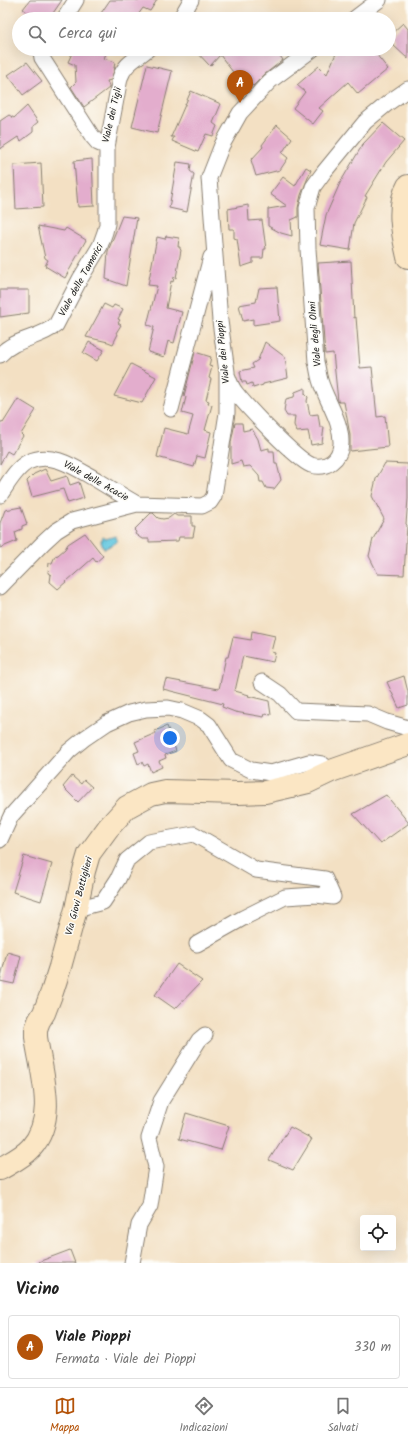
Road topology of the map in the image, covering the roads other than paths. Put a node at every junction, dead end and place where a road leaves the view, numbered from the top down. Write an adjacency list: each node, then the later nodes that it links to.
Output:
1 (76, 0): 4 (street)
2 (191, 0): 5 (street)
3 (379, 0): 6 (street)
4 (68, 12)
5 (184, 12)
6 (363, 12)
7 (42, 56): 11 (street, Viale dei Tigli)
8 (138, 56): 11 (street, Viale dei Tigli)
9 (304, 56): 13 (street, Viale dei Pioppi)
10 (408, 90): 16 (street, Viale degli Olmi)
11 (107, 147): 15 (street, Viale delle Tamerici)
12 (408, 186): 14 (street)
13 (214, 246): 16 (street, Viale dei Pioppi); 17 (street)
14 (408, 257)
15 (0, 355)
16 (227, 372): 19 (street, Viale dei Pioppi)
17 (171, 409)
18 (0, 495): 19 (street, Viale delle Acacie)
19 (137, 504): 20 (street, Viale dei Pioppi)
20 (0, 587)
21 (262, 682): 22 (street)
22 (408, 728)
23 (408, 744): 24 (street, Via Giovi Bottiglieri)
24 (331, 771): 25 (street); 26 (street, Via Giovi Bottiglieri)
25 (0, 840)
26 (76, 909): 27 (street); 29 (street, Via Giovi Bottiglieri)
27 (197, 944)
28 (205, 1035): 31 (street)
29 (9, 1160): 30 (street, Via Giovi Bottiglieri)
30 (0, 1169)
31 (132, 1263)

